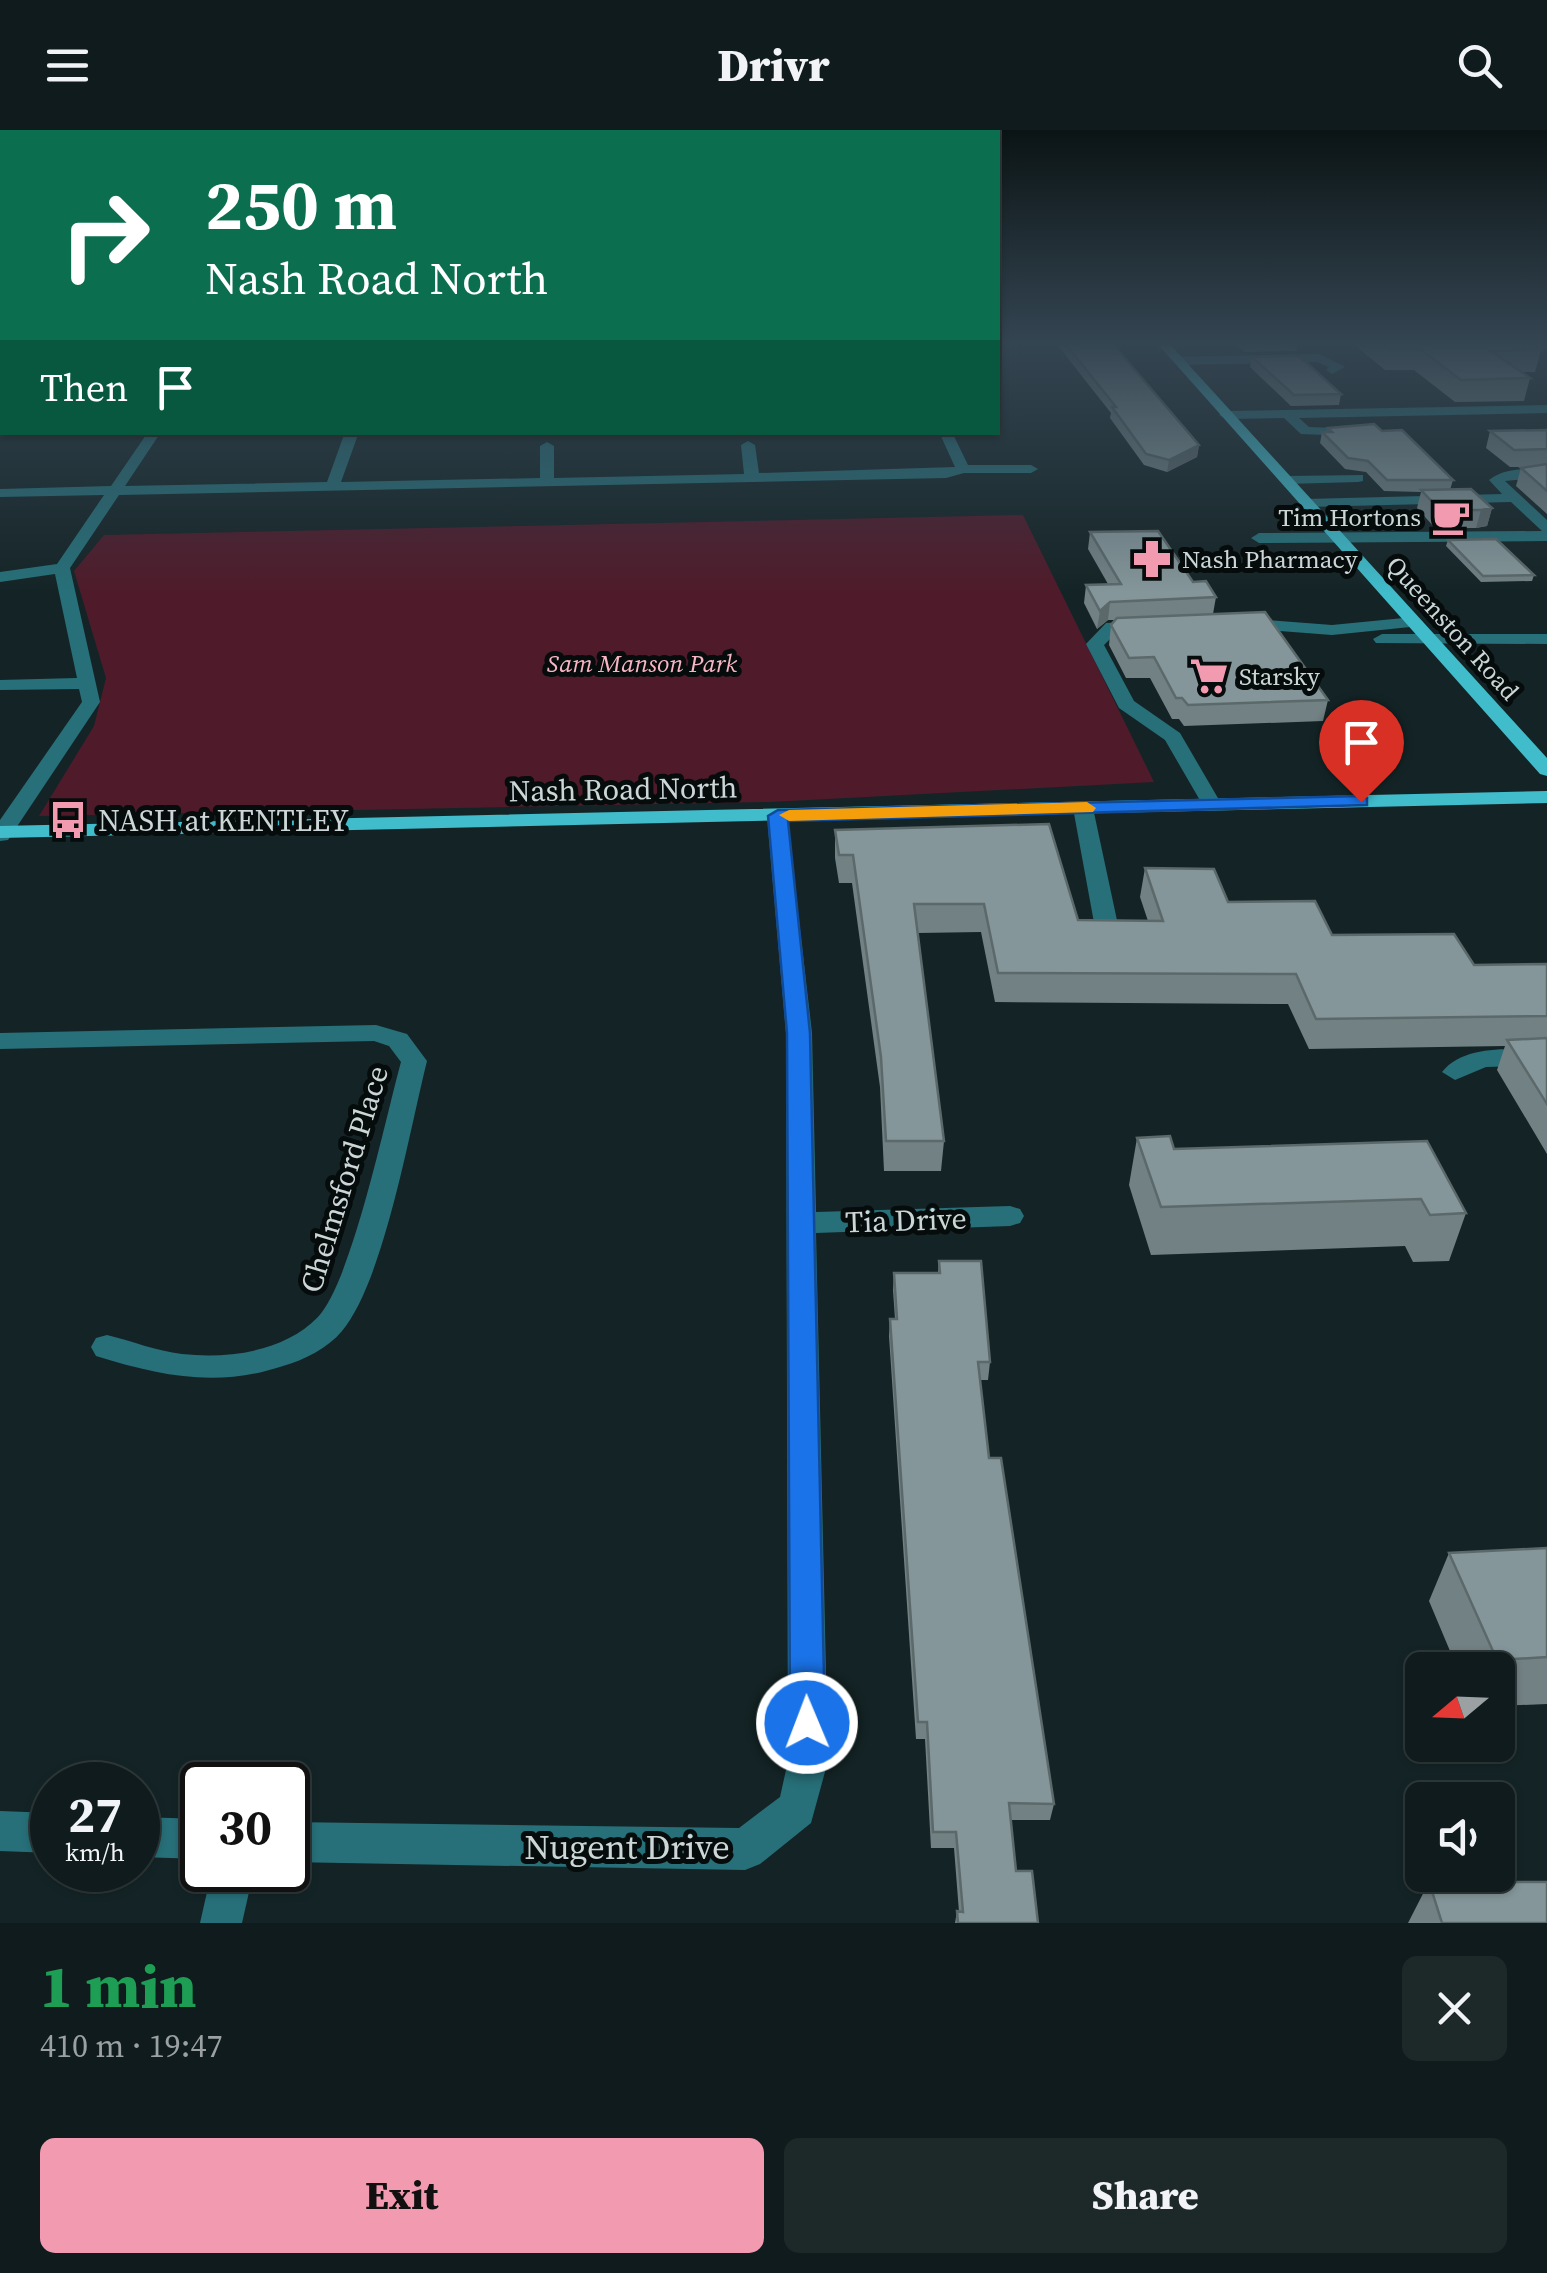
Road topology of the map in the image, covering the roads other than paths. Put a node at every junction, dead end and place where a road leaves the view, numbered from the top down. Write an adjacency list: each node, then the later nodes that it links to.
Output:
1 (1236, 426): 14 (main road, Queenston Road)
2 (1300, 426): 3 (street)
3 (1362, 426)
4 (153, 435): 17 (street)
5 (351, 435): 16 (street)
6 (947, 435): 9 (street)
7 (748, 444): 12 (street)
8 (547, 446): 15 (street)
9 (964, 469): 10 (street); 12 (street)
10 (1031, 469)
11 (1547, 473): 19 (street)
12 (752, 478): 15 (street)
13 (1358, 478): 14 (street)
14 (1286, 480): 20 (main road, Queenston Road)
15 (547, 482): 16 (street)
16 (332, 487): 17 (street)
17 (117, 492): 18 (street); 24 (street)
18 (0, 493)
19 (1512, 498): 20 (street); 21 (street)
20 (1306, 503): 23 (main road, Queenston Road)
21 (1547, 532): 23 (street)
22 (1259, 538): 23 (street)
23 (1339, 538): 26 (main road, Queenston Road)
24 (62, 568): 25 (street); 32 (street)
25 (0, 577)
26 (1414, 622): 29 (street); 31 (main road, Queenston Road)
27 (1228, 623): 29 (street)
28 (1170, 625): 36 (street)
29 (1335, 634): 31 (street)
30 (1547, 639): 31 (street)
31 (1430, 641): 34 (main road, Queenston Road)
32 (88, 683): 33 (street); 39 (street)
33 (0, 685)
34 (1547, 770)
35 (1547, 798): 36 (main road, Nash Road North)
36 (1212, 805): 37 (main road, Nash Road North)
37 (1083, 808): 38 (main road, Nash Road North); 40 (street)
38 (778, 816): 39 (main road, Nash Road North); 45 (street, Nugent Drive)
39 (1, 833)
40 (1110, 939)
41 (0, 1041): 46 (street, Chelmsford Place)
42 (1547, 1056): 43 (street)
43 (1454, 1072)
44 (1010, 1216): 45 (street, Tia Drive)
45 (802, 1223): 49 (street, Nugent Drive)
46 (107, 1347)
47 (0, 1831): 48 (street)
48 (30, 1832)
49 (310, 1842)
50 (228, 1892): 51 (street)
51 (220, 1923)

